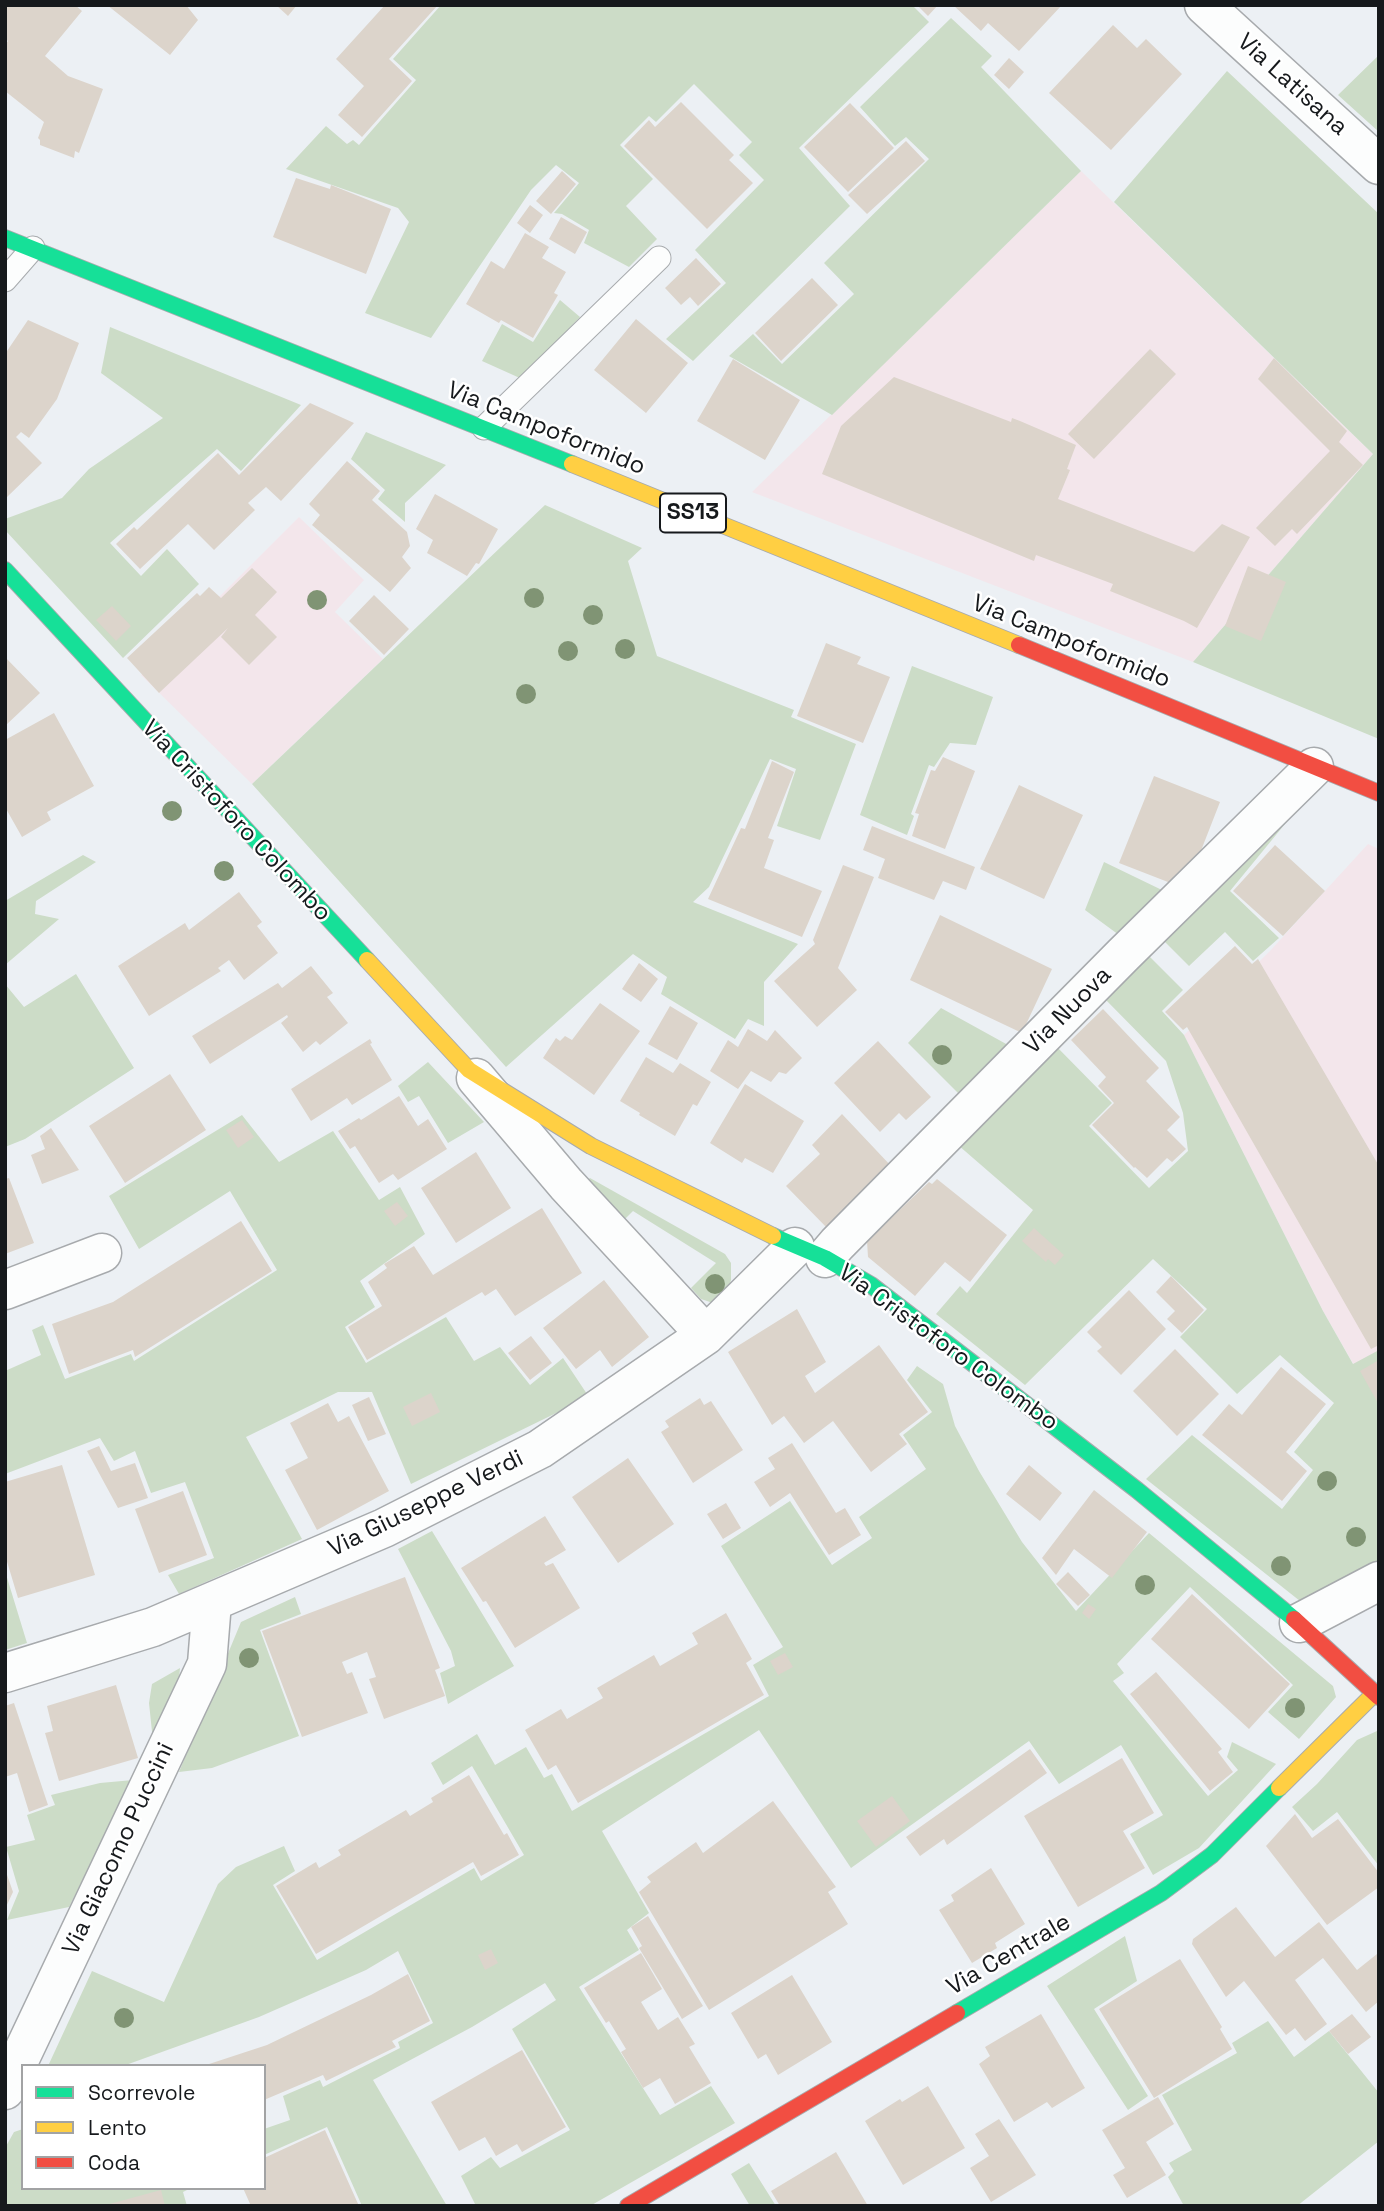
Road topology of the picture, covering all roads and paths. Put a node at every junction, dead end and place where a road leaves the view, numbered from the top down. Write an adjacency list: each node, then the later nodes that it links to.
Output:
1 (1204, 5): 2 (street, Via Latisana)
2 (1379, 165)
3 (5, 238): 4 (main road, Via Campoformido / SS13)
4 (33, 248): 6 (lane); 7 (main road, Via Campoformido / SS13)
5 (659, 258): 7 (lane)
6 (5, 280)
7 (484, 428): 9 (main road, Via Campoformido / SS13)
8 (5, 570): 11 (main road, Via Cristoforo Colombo)
9 (1314, 767): 10 (main road, Via Campoformido / SS13); 12 (street, Via Nuova)
10 (1379, 793)
11 (469, 1070): 12 (main road, Via Cristoforo Colombo); 15 (street, Via Cristoforo Colombo)
12 (810, 1252): 15 (street, Via Giuseppe Verdi); 18 (main road, Via Cristoforo Colombo)
13 (102, 1254): 14 (street)
14 (5, 1290)
15 (706, 1335): 17 (street, Via Giuseppe Verdi)
16 (1379, 1581): 18 (street)
17 (212, 1602): 19 (street, Via Giuseppe Verdi); 21 (street, Via Giacomo Puccini)
18 (1299, 1623): 20 (main road, Via Cristoforo Colombo)
19 (5, 1673)
20 (1377, 1695): 22 (main road, Via Centrale)
21 (5, 2090)
22 (628, 2206)

